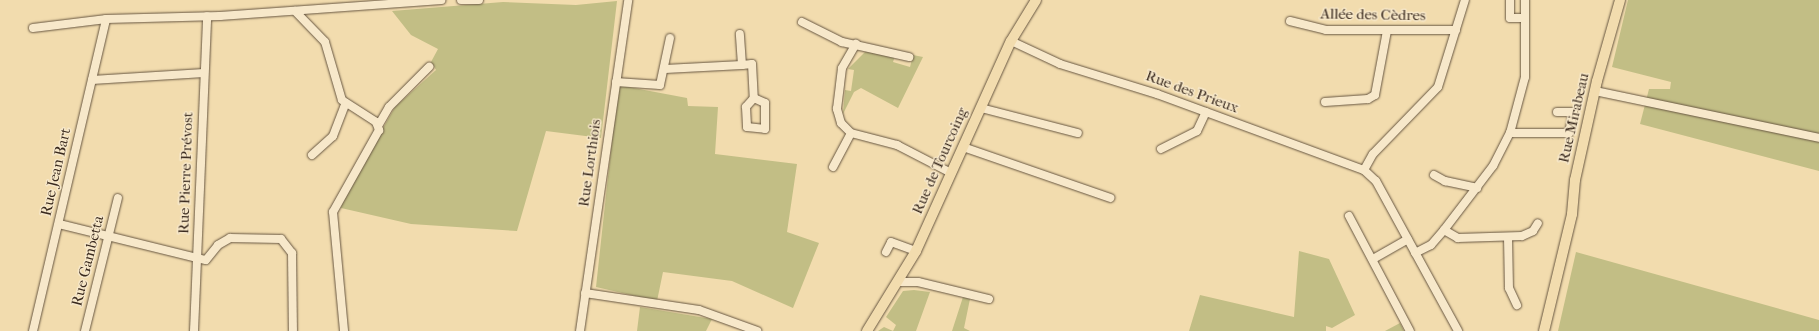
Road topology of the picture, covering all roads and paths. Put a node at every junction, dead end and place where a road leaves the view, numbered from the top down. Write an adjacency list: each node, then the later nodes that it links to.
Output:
1 (441, 0): 10 (street)
2 (461, 0): 3 (street)
3 (479, 0)
4 (628, 0): 29 (street, Rue Lorthiois)
5 (1036, 0): 21 (main road, Rue de Tourcoing)
6 (1465, 0): 17 (street)
7 (1510, 0): 12 (street)
8 (1525, 0): 12 (street)
9 (1620, 0): 30 (main road, Rue Mirabeau)
10 (294, 11): 11 (street); 33 (street)
11 (207, 16): 13 (street); 27 (street, Rue Pierre Prévost)
12 (1525, 18): 40 (street)
13 (106, 19): 16 (street); 28 (street, Rue Jean Bart)
14 (1290, 20): 18 (street, Allée des Cèdres)
15 (802, 22): 22 (street)
16 (33, 28)
17 (1456, 30): 18 (street, Allée des Cèdres); 46 (street)
18 (1387, 31): 32 (street)
19 (740, 34): 24 (street)
20 (670, 38): 26 (street)
21 (1011, 40): 34 (main road, Rue de Tourcoing); 35 (street, Rue des Prieux)
22 (856, 44): 23 (street); 38 (street)
23 (908, 57)
24 (742, 65): 26 (street); 31 (street)
25 (429, 67): 37 (street)
26 (668, 69): 29 (street)
27 (204, 73): 28 (street); 62 (street, Rue Pierre Prévost)
28 (92, 80): 54 (street, Rue Jean Bart)
29 (616, 82): 65 (street, Rue Lorthiois)
30 (1598, 91): 41 (street); 78 (main road, Rue Mirabeau)
31 (754, 98)
32 (1325, 102)
33 (345, 104): 37 (street); 44 (street)
34 (981, 108): 39 (street); 42 (main road, Rue de Tourcoing)
35 (1206, 112): 43 (street); 46 (street, Rue des Prieux)
36 (1557, 112): 40 (street)
37 (378, 126): 72 (street)
38 (851, 133): 45 (street); 47 (street)
39 (1078, 133)
40 (1510, 133): 49 (street)
41 (1819, 138)
42 (963, 147): 47 (main road, Rue de Tourcoing); 51 (street)
43 (1161, 149)
44 (312, 155)
45 (833, 167)
46 (1364, 170): 58 (street)
47 (951, 173): 59 (main road, Rue de Tourcoing)
48 (1434, 175): 49 (street)
49 (1477, 188): 55 (street)
50 (118, 198): 56 (street, Rue Gambetta)
51 (1110, 198)
52 (1349, 216): 63 (street)
53 (1538, 223): 57 (street)
54 (59, 224): 56 (street); 68 (street, Rue Jean Bart)
55 (1444, 230): 57 (street); 61 (street)
56 (108, 236): 62 (street); 69 (street, Rue Gambetta)
57 (1508, 237): 67 (street)
58 (1408, 239): 61 (street); 63 (street)
59 (916, 251): 60 (street); 64 (main road, Rue de Tourcoing)
60 (886, 252)
61 (1415, 253): 77 (street)
62 (197, 258): 70 (street, Rue Pierre Prévost); 71 (street)
63 (1373, 259): 76 (street)
64 (900, 282): 66 (street); 75 (main road, Rue de Tourcoing)
65 (585, 293): 73 (street, Rue Lorthiois); 74 (street)
66 (989, 299)
67 (1517, 305)
68 (33, 331)
69 (85, 331)
70 (194, 331)
71 (293, 331)
72 (344, 331)
73 (580, 331)
74 (757, 331)
75 (867, 331)
76 (1410, 331)
77 (1458, 331)
78 (1544, 331)

